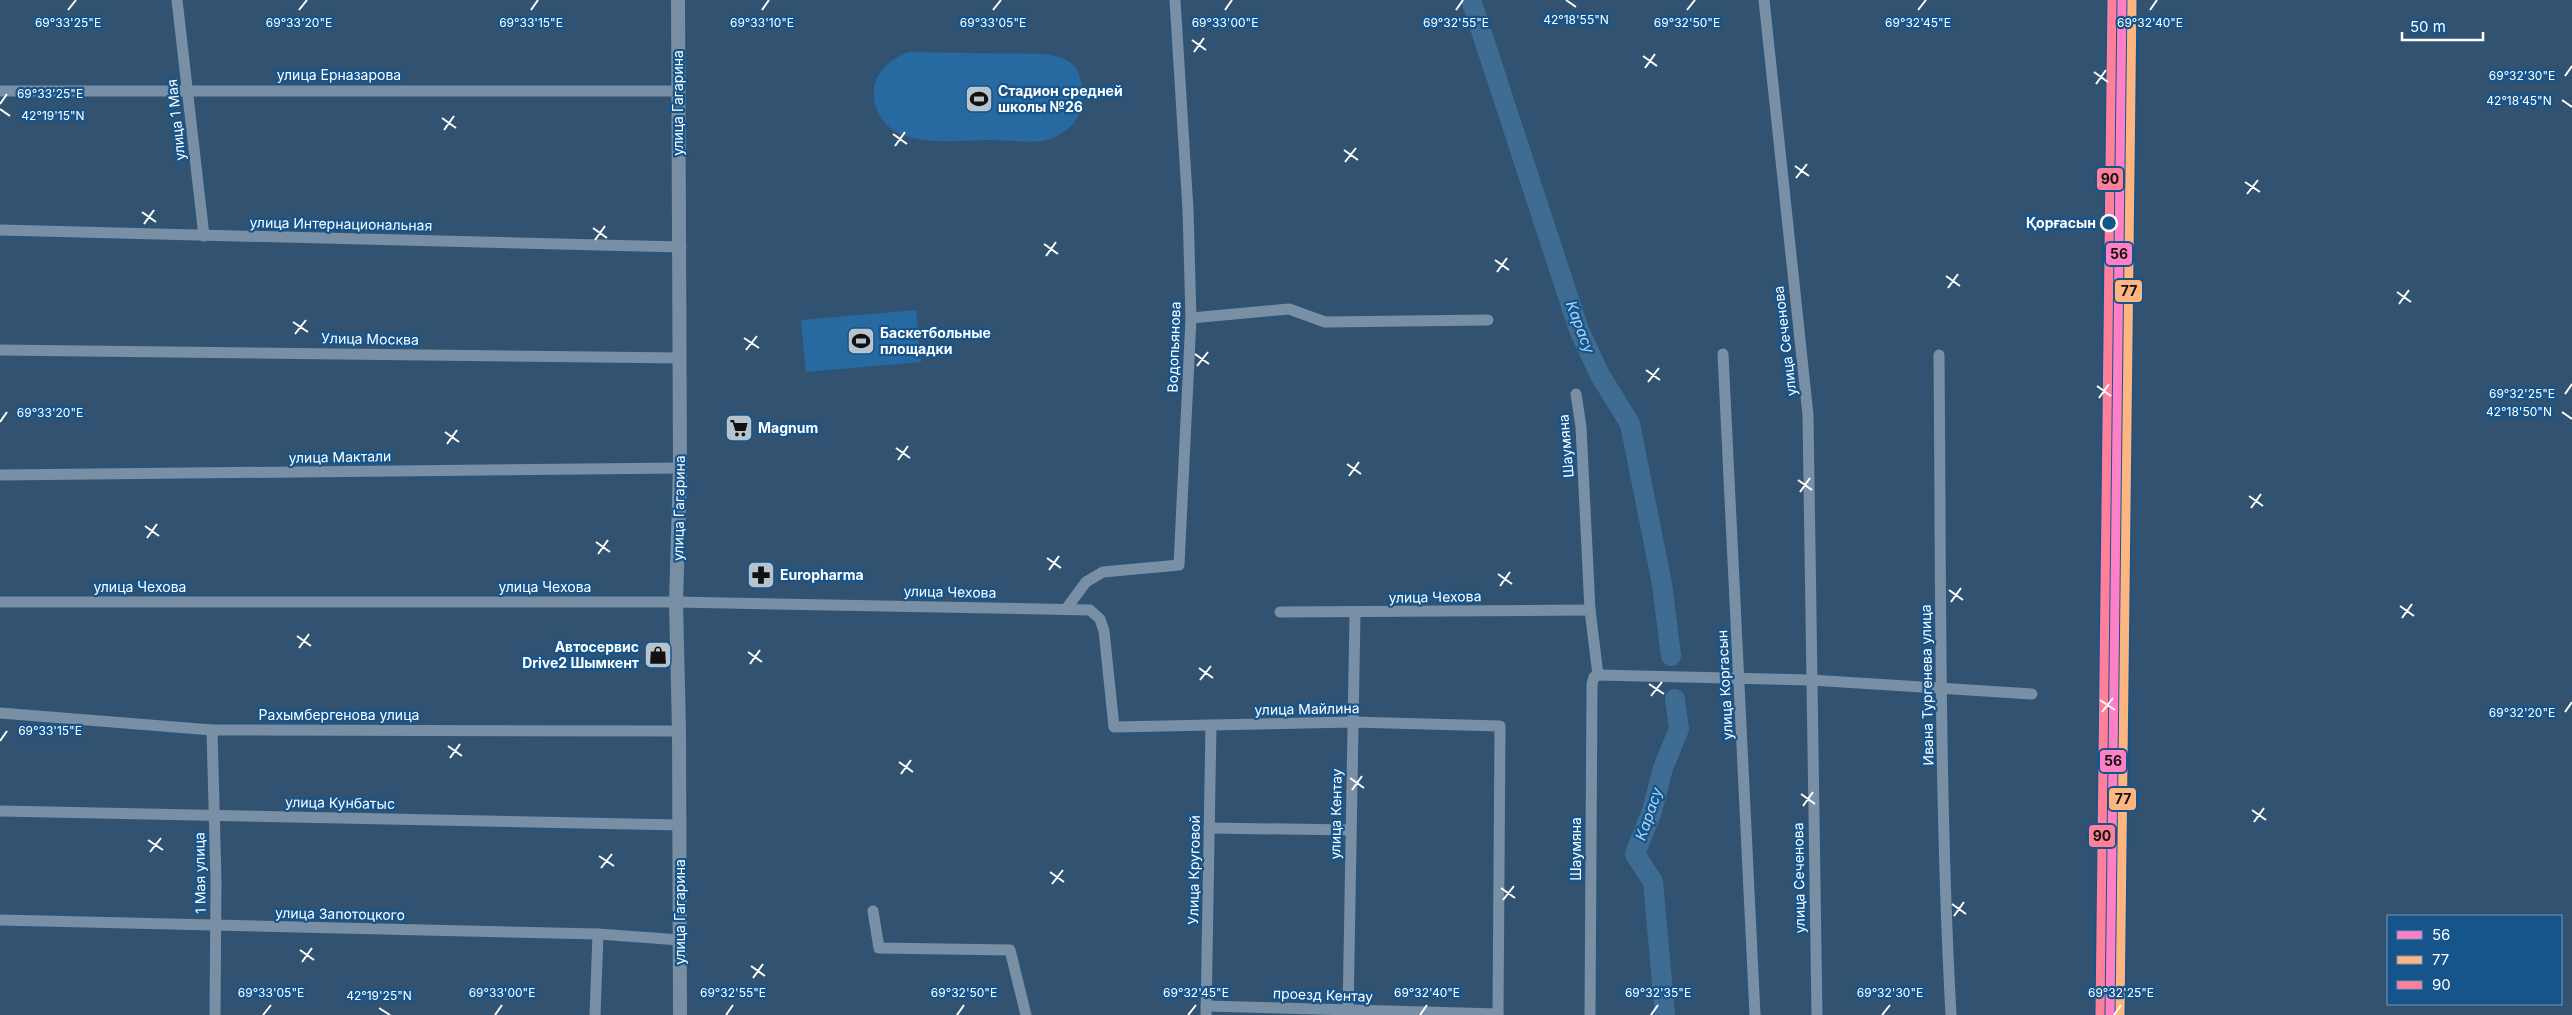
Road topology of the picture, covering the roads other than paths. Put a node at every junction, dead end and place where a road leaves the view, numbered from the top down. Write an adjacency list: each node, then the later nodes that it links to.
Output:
1 (177, 0): 5 (street, улица 1 Мая)
2 (678, 0): 7 (main road, улица Гагарина)
3 (1175, 0): 11 (street, Водопьянова)
4 (1764, 0): 28 (street, улица Сеченова)
5 (188, 90): 6 (street, улица Ерназарова); 7 (street, улица Ерназарова); 9 (street, улица 1 Мая)
6 (0, 91)
7 (678, 91): 10 (main road, улица Гагарина)
8 (0, 230): 9 (street, улица Интернациональная)
9 (204, 236): 10 (street, улица Интернациональная)
10 (680, 247): 16 (main road, улица Гагарина)
11 (1191, 318): 12 (street); 22 (street, Водопьянова)
12 (1488, 320)
13 (0, 350): 16 (street, Улица Москва)
14 (1723, 354): 26 (street, улица Коргасын)
15 (1940, 355): 29 (street, Ивана Тургенева улица)
16 (680, 358): 18 (main road, улица Гагарина)
17 (1576, 394): 23 (street, Шаумяна)
18 (680, 468): 19 (street, улица Мактали); 21 (main road, улица Гагарина)
19 (0, 475)
20 (0, 602): 21 (street, улица Чехова)
21 (676, 602): 22 (street, улица Чехова); 36 (main road, улица Гагарина)
22 (1066, 609): 34 (street, улица Чехова)
23 (1590, 610): 25 (street, улица Чехова); 27 (street, Шаумяна)
24 (1280, 612): 25 (street, улица Чехова)
25 (1356, 612): 32 (street, улица Кентау)
26 (1740, 677): 27 (street); 28 (street); 55 (street, улица Коргасын)
27 (1595, 679): 54 (street, Шаумяна)
28 (1810, 680): 29 (street); 56 (street, улица Сеченова)
29 (1942, 688): 30 (street); 57 (street, Ивана Тургенева улица)
30 (2032, 694)
31 (0, 713): 35 (street, Рахымбергенова улица)
32 (1352, 722): 33 (street, улица Майлина); 41 (street, улица Кентау); 49 (street, улица Майлина)
33 (1210, 725): 34 (street, улица Майлина); 40 (street, Улица Круговой)
34 (1114, 727)
35 (212, 730): 36 (street, Рахымбергенова улица); 38 (street, 1 Мая улица)
36 (679, 731): 39 (main road, улица Гагарина)
37 (0, 811): 38 (street, улица Кунбатыс)
38 (213, 816): 39 (street, улица Кунбатыс); 44 (street, 1 Мая улица)
39 (680, 825): 46 (main road, улица Гагарина)
40 (1209, 828): 41 (street); 47 (street, Улица Круговой)
41 (1351, 830): 48 (street, улица Кентау)
42 (874, 911): 53 (street)
43 (0, 920): 44 (street, улица Запотоцкого)
44 (216, 926): 45 (street, улица Запотоцкого); 50 (street, 1 Мая улица)
45 (598, 934): 46 (street, улица Запотоцкого); 51 (street)
46 (680, 940): 52 (main road, улица Гагарина)
47 (1206, 1010): 48 (street, проезд Кентау)
48 (1348, 1013): 49 (street, проезд Кентау)
49 (1498, 1014)
50 (215, 1015)
51 (596, 1015)
52 (680, 1015)
53 (1026, 1015)
54 (1590, 1015)
55 (1755, 1015)
56 (1817, 1015)
57 (1951, 1015)

